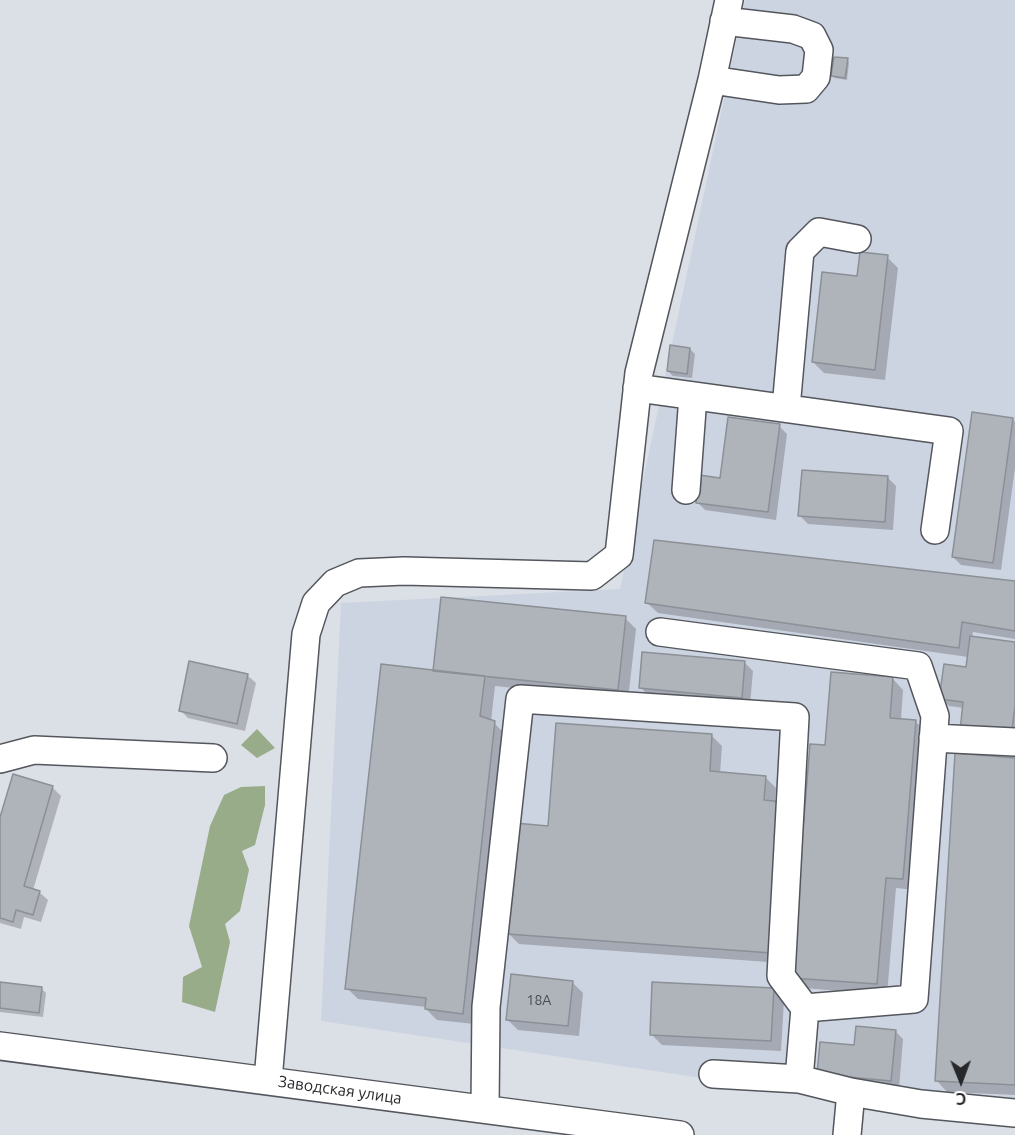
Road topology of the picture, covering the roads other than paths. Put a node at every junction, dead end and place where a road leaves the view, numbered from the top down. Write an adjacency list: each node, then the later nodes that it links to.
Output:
1 (726, 11): 2 (street); 2 (street)
2 (712, 80): 4 (street)
3 (857, 239): 6 (street)
4 (637, 388): 5 (street); 18 (street)
5 (693, 396): 6 (street); 7 (street)
6 (786, 408): 8 (street)
7 (686, 490)
8 (935, 530)
9 (660, 632): 10 (street)
10 (933, 738): 11 (street); 14 (street)
11 (1015, 742)
12 (213, 758): 13 (street)
13 (0, 759)
14 (805, 1008): 17 (street); 20 (street)
15 (0, 1046): 18 (street, Заводская улица)
16 (713, 1074): 17 (street)
17 (799, 1079): 19 (street)
18 (268, 1080): 20 (street, Заводская улица)
19 (851, 1092): 21 (street); 23 (street)
20 (484, 1109): 22 (street, Заводская улица)
21 (1015, 1113)
22 (680, 1135)
23 (847, 1135)

